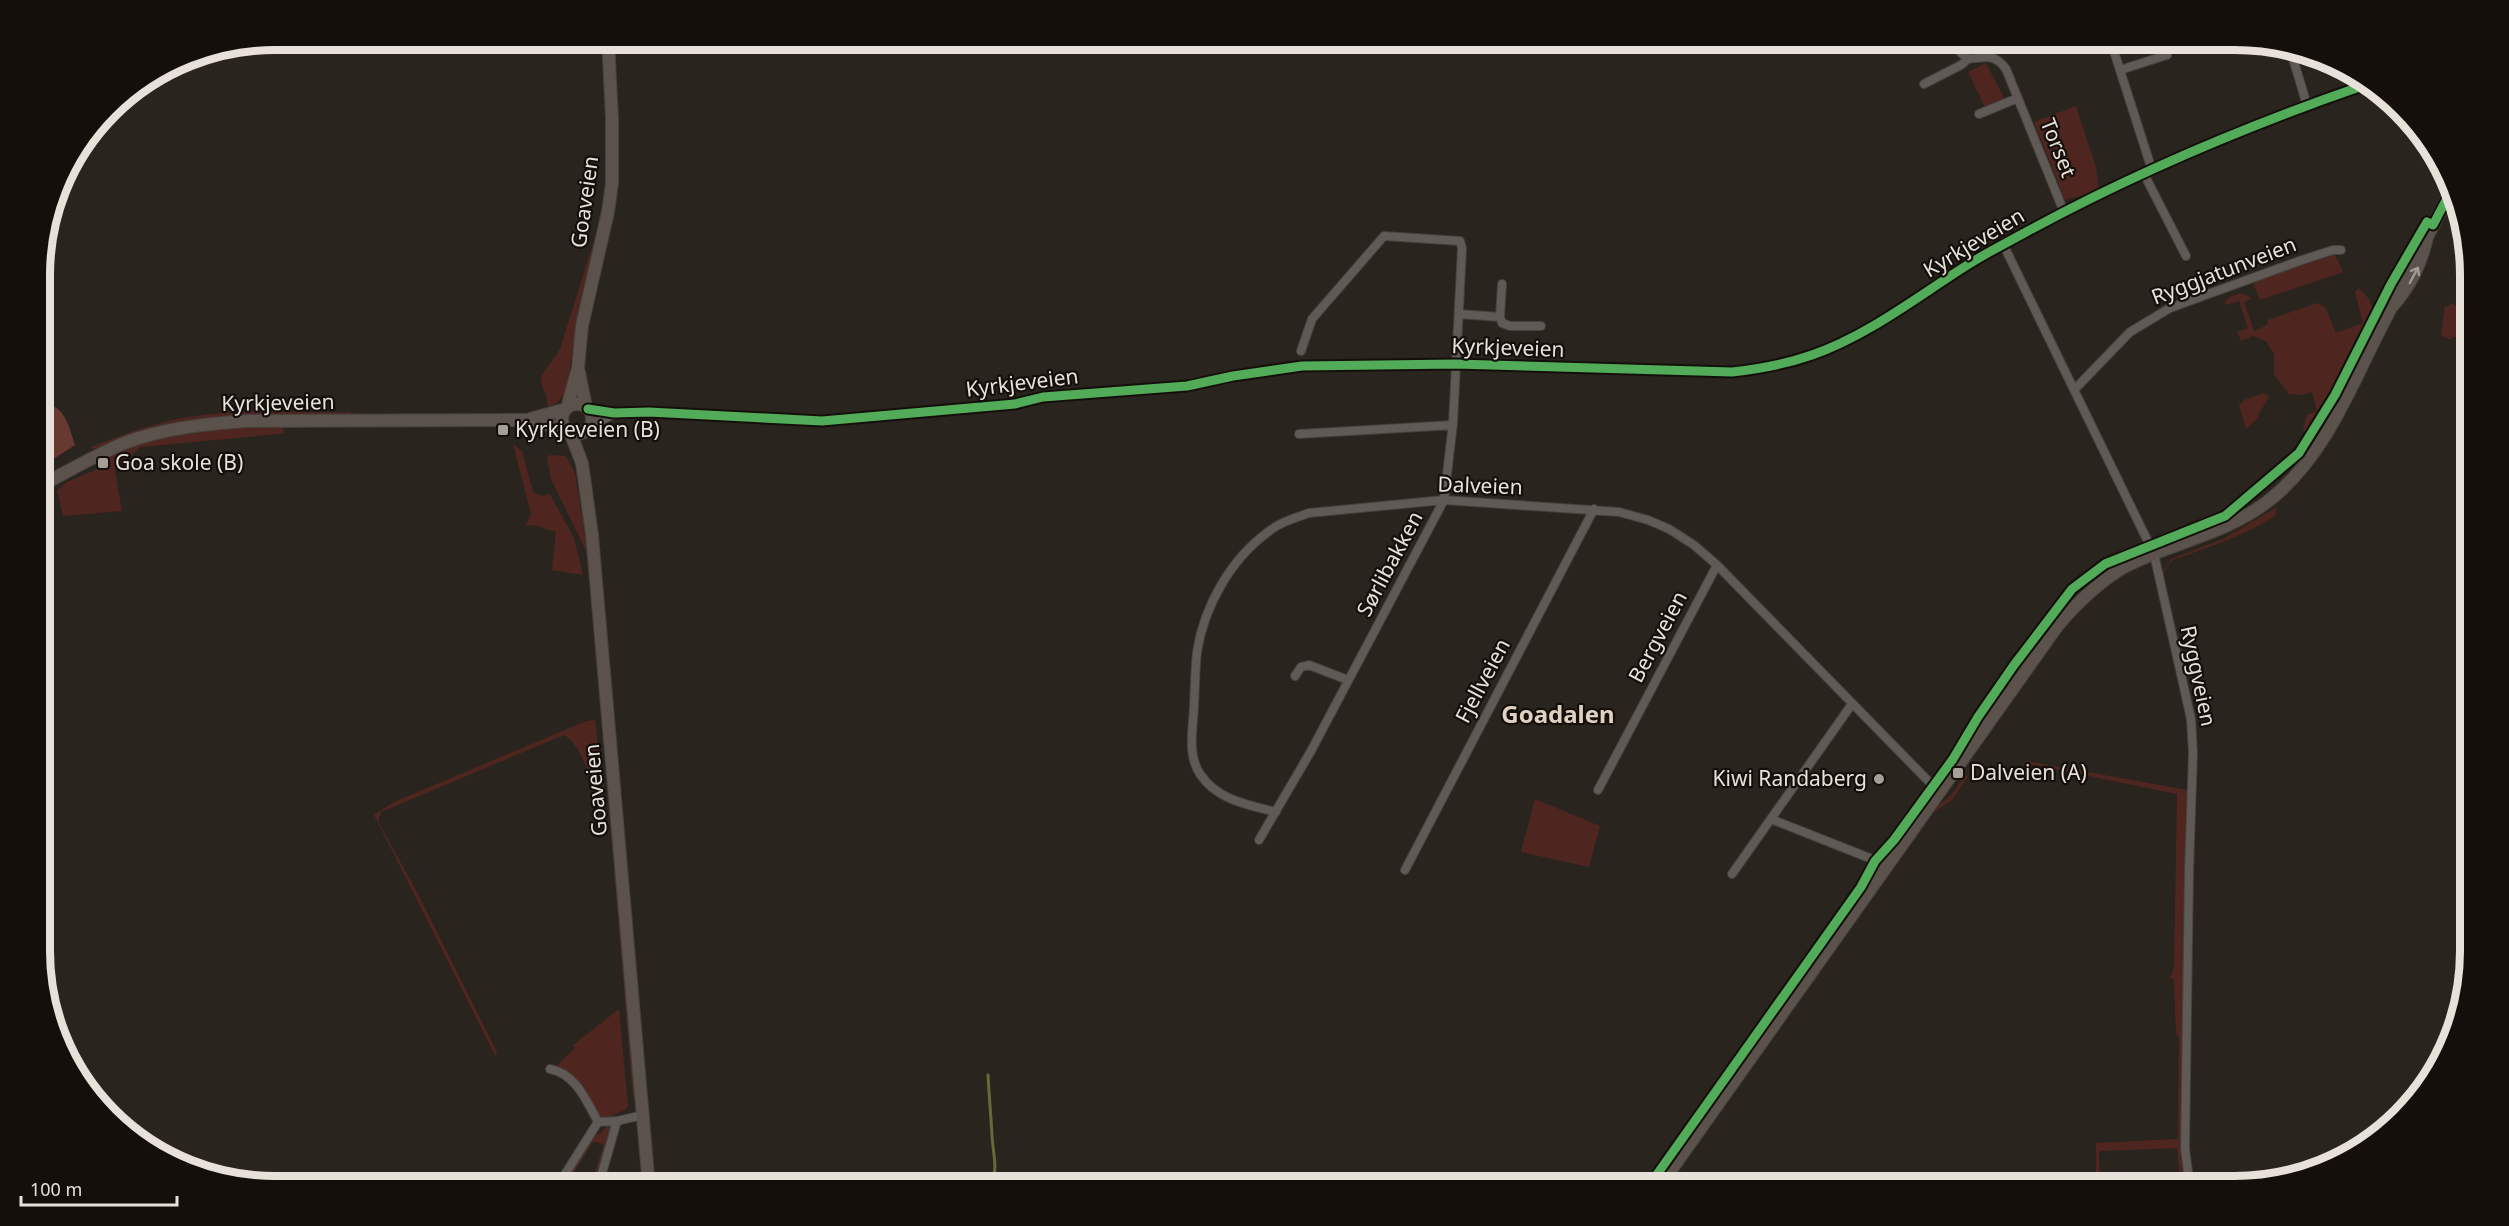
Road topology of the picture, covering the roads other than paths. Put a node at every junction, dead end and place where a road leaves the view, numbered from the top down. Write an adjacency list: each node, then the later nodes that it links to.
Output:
1 (609, 50): 25 (main road, Goaveien)
2 (1960, 50): 6 (street)
3 (2114, 50): 7 (street)
4 (2167, 55): 7 (street)
5 (2293, 57): 11 (street)
6 (1968, 59): 8 (street); 10 (street, Torset)
7 (2120, 70): 13 (street)
8 (1924, 84)
9 (2359, 87): 11 (street, Kyrkjeveien)
10 (2018, 98): 12 (street, Torset); 15 (street, Torset)
11 (2307, 105): 13 (street, Kyrkjeveien)
12 (1979, 114)
13 (2148, 172): 15 (street, Kyrkjeveien); 18 (street)
14 (2447, 199): 39 (main road)
15 (2064, 212): 16 (street, Kyrkjeveien)
16 (2003, 244): 24 (street, Kyrkjeveien); 26 (street, Ryggveien)
17 (2341, 250): 26 (street, Ryggjatunveien)
18 (2186, 256)
19 (1502, 284): 21 (street)
20 (1459, 314): 21 (street); 23 (street, Sørlibakken); 24 (street, Sørlibakken)
21 (1500, 316): 22 (street)
22 (1541, 326)
23 (1301, 351)
24 (1456, 364): 29 (street, Kyrkjeveien); 31 (street, Sørlibakken)
25 (578, 368): 27 (main road, Goaveien); 28 (main road, Goaveien)
26 (2075, 389): 39 (street, Ryggveien)
27 (587, 408): 28 (main road); 29 (street, Kyrkjeveien); 32 (main road, Goaveien)
28 (567, 409): 30 (main road, Kyrkjeveien); 33 (main road, Goaveien)
29 (614, 413): 32 (street, Kyrkjeveien)
30 (529, 420): 33 (main road, Kyrkjeveien); 36 (main road, Kyrkjeveien)
31 (1453, 425): 34 (street); 37 (street, Sørlibakken)
32 (589, 428): 33 (main road); 35 (main road, Goaveien)
33 (569, 431): 35 (main road, Goaveien)
34 (1299, 434)
35 (582, 463): 53 (main road, Goaveien)
36 (50, 481)
37 (1444, 500): 38 (street, Dalveien); 42 (street, Sørlibakken); 46 (street, Dalveien)
38 (1594, 509): 40 (street, Dalveien); 50 (street, Fjellveien)
39 (2154, 555): 45 (main road); 60 (street, Ryggveien)
40 (1717, 566): 43 (street, Dalveien); 44 (street, Bergveien)
41 (1295, 676): 42 (street)
42 (1348, 680): 46 (street, Sørlibakken)
43 (1852, 704): 45 (street, Dalveien); 47 (street)
44 (1598, 790)
45 (1939, 792): 59 (main road)
46 (1276, 812): 48 (street, Sørlibakken)
47 (1771, 819): 49 (street); 51 (street)
48 (1259, 840)
49 (1872, 859)
50 (1405, 870)
51 (1732, 874)
52 (550, 1069): 55 (street)
53 (643, 1115): 54 (street); 58 (main road, Goaveien)
54 (617, 1121): 55 (street); 57 (street)
55 (598, 1122): 56 (street)
56 (564, 1176)
57 (601, 1176)
58 (649, 1176)
59 (1667, 1176)
60 (2189, 1176)

